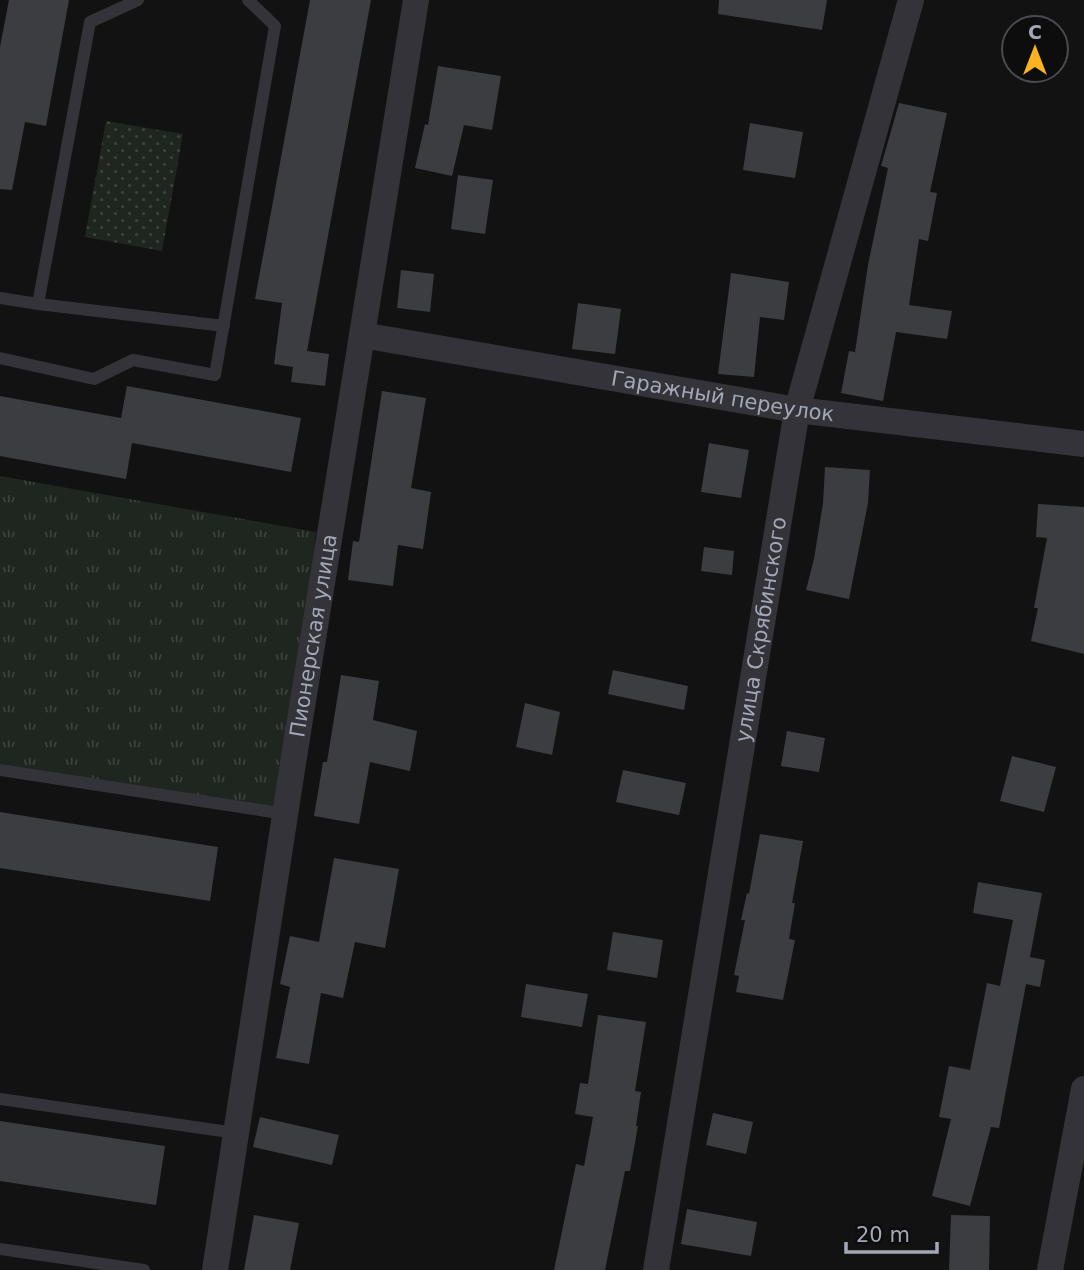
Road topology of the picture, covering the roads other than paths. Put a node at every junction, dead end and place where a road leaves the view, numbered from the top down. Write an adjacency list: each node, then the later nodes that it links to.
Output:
1 (138, 0): 6 (lane)
2 (248, 0): 7 (lane)
3 (416, 0): 8 (street, Пионерская улица)
4 (911, 0): 10 (street, улица Скрябинского)
5 (0, 298): 6 (lane)
6 (38, 304): 7 (lane)
7 (224, 326): 9 (lane)
8 (362, 335): 10 (street, Гаражный переулок); 13 (street, Пионерская улица)
9 (0, 358)
10 (797, 410): 11 (street, Гаражный переулок); 20 (street, улица Скрябинского)
11 (1084, 444)
12 (0, 769): 13 (lane)
13 (286, 814): 16 (street, Пионерская улица)
14 (1084, 1090): 21 (street)
15 (0, 1099): 16 (lane)
16 (236, 1133): 19 (street, Пионерская улица)
17 (0, 1250): 18 (lane)
18 (144, 1270)
19 (215, 1270)
20 (656, 1270)
21 (1050, 1270)

